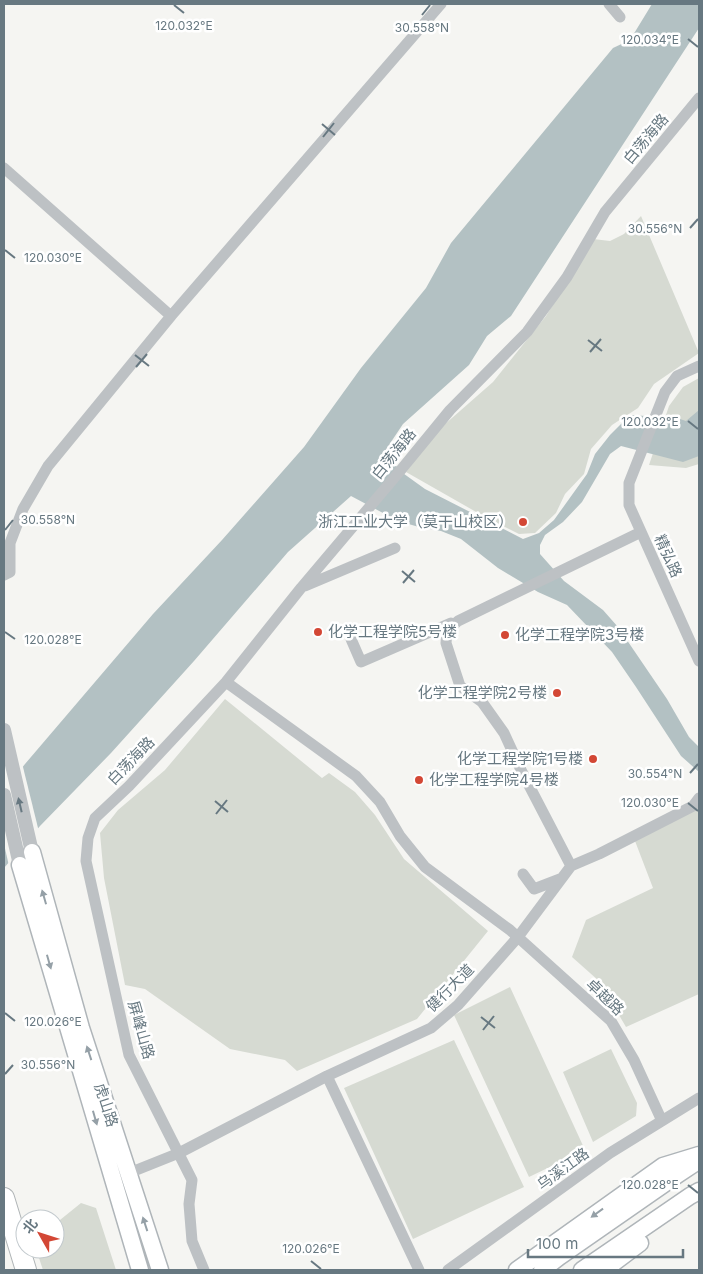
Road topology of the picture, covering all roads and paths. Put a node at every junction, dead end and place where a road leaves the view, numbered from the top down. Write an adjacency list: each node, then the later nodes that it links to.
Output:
1 (441, 4): 6 (street)
2 (608, 4): 3 (street)
3 (620, 17)
4 (699, 98): 11 (street, 白荡海路)
5 (4, 168): 6 (street)
6 (172, 316): 10 (street)
7 (699, 366): 8 (street, 精弘路)
8 (641, 532): 12 (street); 14 (street, 精弘路)
9 (395, 548): 11 (street)
10 (4, 576)
11 (301, 588): 15 (street, 白荡海路)
12 (458, 621): 13 (street); 22 (street)
13 (351, 639)
14 (699, 661)
15 (226, 682): 19 (street, 白荡海路); 25 (street, 卓越路)
16 (4, 730): 20 (street, one-way to 16)
17 (4, 796): 21 (street)
18 (699, 798): 22 (street, 健行大道)
19 (95, 818): 29 (street, 屏峰山路)
20 (32, 852): 32 (main road, 虎山路, one-way to 20)
21 (20, 865): 36 (main road, 虎山路, one-way to 36)
22 (571, 866): 24 (street, 健行大道)
23 (523, 874): 24 (street)
24 (561, 878): 25 (street, 健行大道)
25 (518, 937): 26 (street, 健行大道); 28 (street, 卓越路)
26 (327, 1076): 29 (street, 健行大道); 39 (street)
27 (699, 1098): 28 (street, 乌溪江路)
28 (662, 1121): 40 (street, 乌溪江路)
29 (179, 1153): 32 (street, 健行大道); 38 (street, 屏峰山路)
30 (699, 1155): 41 (main road, one-way to 41)
31 (699, 1160): 42 (main road)
32 (128, 1173): 37 (main road, 虎山路, one-way to 32)
33 (696, 1195): 43 (main road); 44 (main road)
34 (4, 1198): 35 (highway)
35 (26, 1270)
36 (140, 1270)
37 (160, 1270)
38 (204, 1270)
39 (419, 1270)
40 (448, 1270)
41 (517, 1270)
42 (542, 1270)
43 (582, 1270)
44 (604, 1270)

